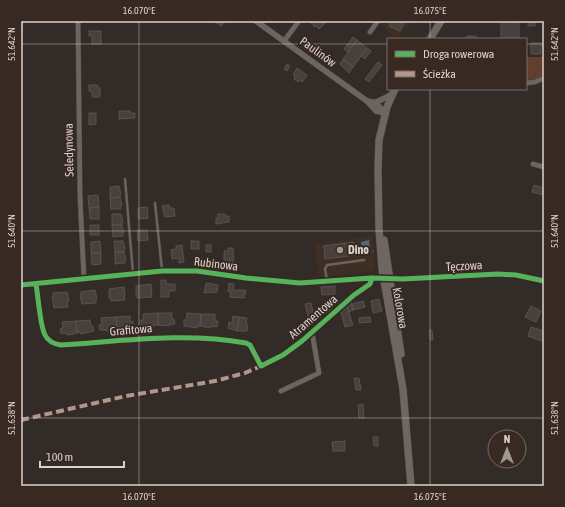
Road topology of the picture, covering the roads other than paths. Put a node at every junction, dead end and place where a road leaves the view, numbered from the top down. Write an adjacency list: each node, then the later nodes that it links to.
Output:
1 (22, 21): 7 (lane)
2 (78, 21): 25 (street, Seledynowa)
3 (256, 21): 10 (street, Paulinów)
4 (299, 21): 10 (street)
5 (378, 21): 8 (street)
6 (441, 21): 9 (main road)
7 (21, 26)
8 (370, 32)
9 (431, 38)
10 (284, 41): 14 (street, Paulinów)
11 (544, 78): 12 (street)
12 (527, 83)
13 (394, 91): 15 (street); 16 (main road, Kolorowa)
14 (367, 101): 15 (street, Paulinów); 16 (street, Paulinów)
15 (374, 103): 16 (street, Paulinów)
16 (385, 113): 26 (main road, Kolorowa)
17 (533, 164): 18 (street)
18 (544, 167)
19 (125, 179): 23 (lane)
20 (155, 203): 22 (lane)
21 (364, 260): 27 (lane)
22 (162, 271): 23 (street, Rubinowa); 27 (street, Rubinowa)
23 (133, 274): 25 (street, Rubinowa)
24 (372, 278): 26 (street, Rubinowa); 27 (street, Rubinowa); 31 (street, Atramentowa)
25 (84, 279): 29 (street, Rubinowa)
26 (387, 279): 28 (street, Tęczowa); 34 (main road, Kolorowa)
27 (327, 281)
28 (544, 281)
29 (36, 284): 30 (street, Rubinowa); 32 (street, Grafitowa)
30 (21, 285)
31 (312, 332): 32 (street, Atramentowa); 33 (street)
32 (262, 366)
33 (281, 391)
34 (412, 486)

